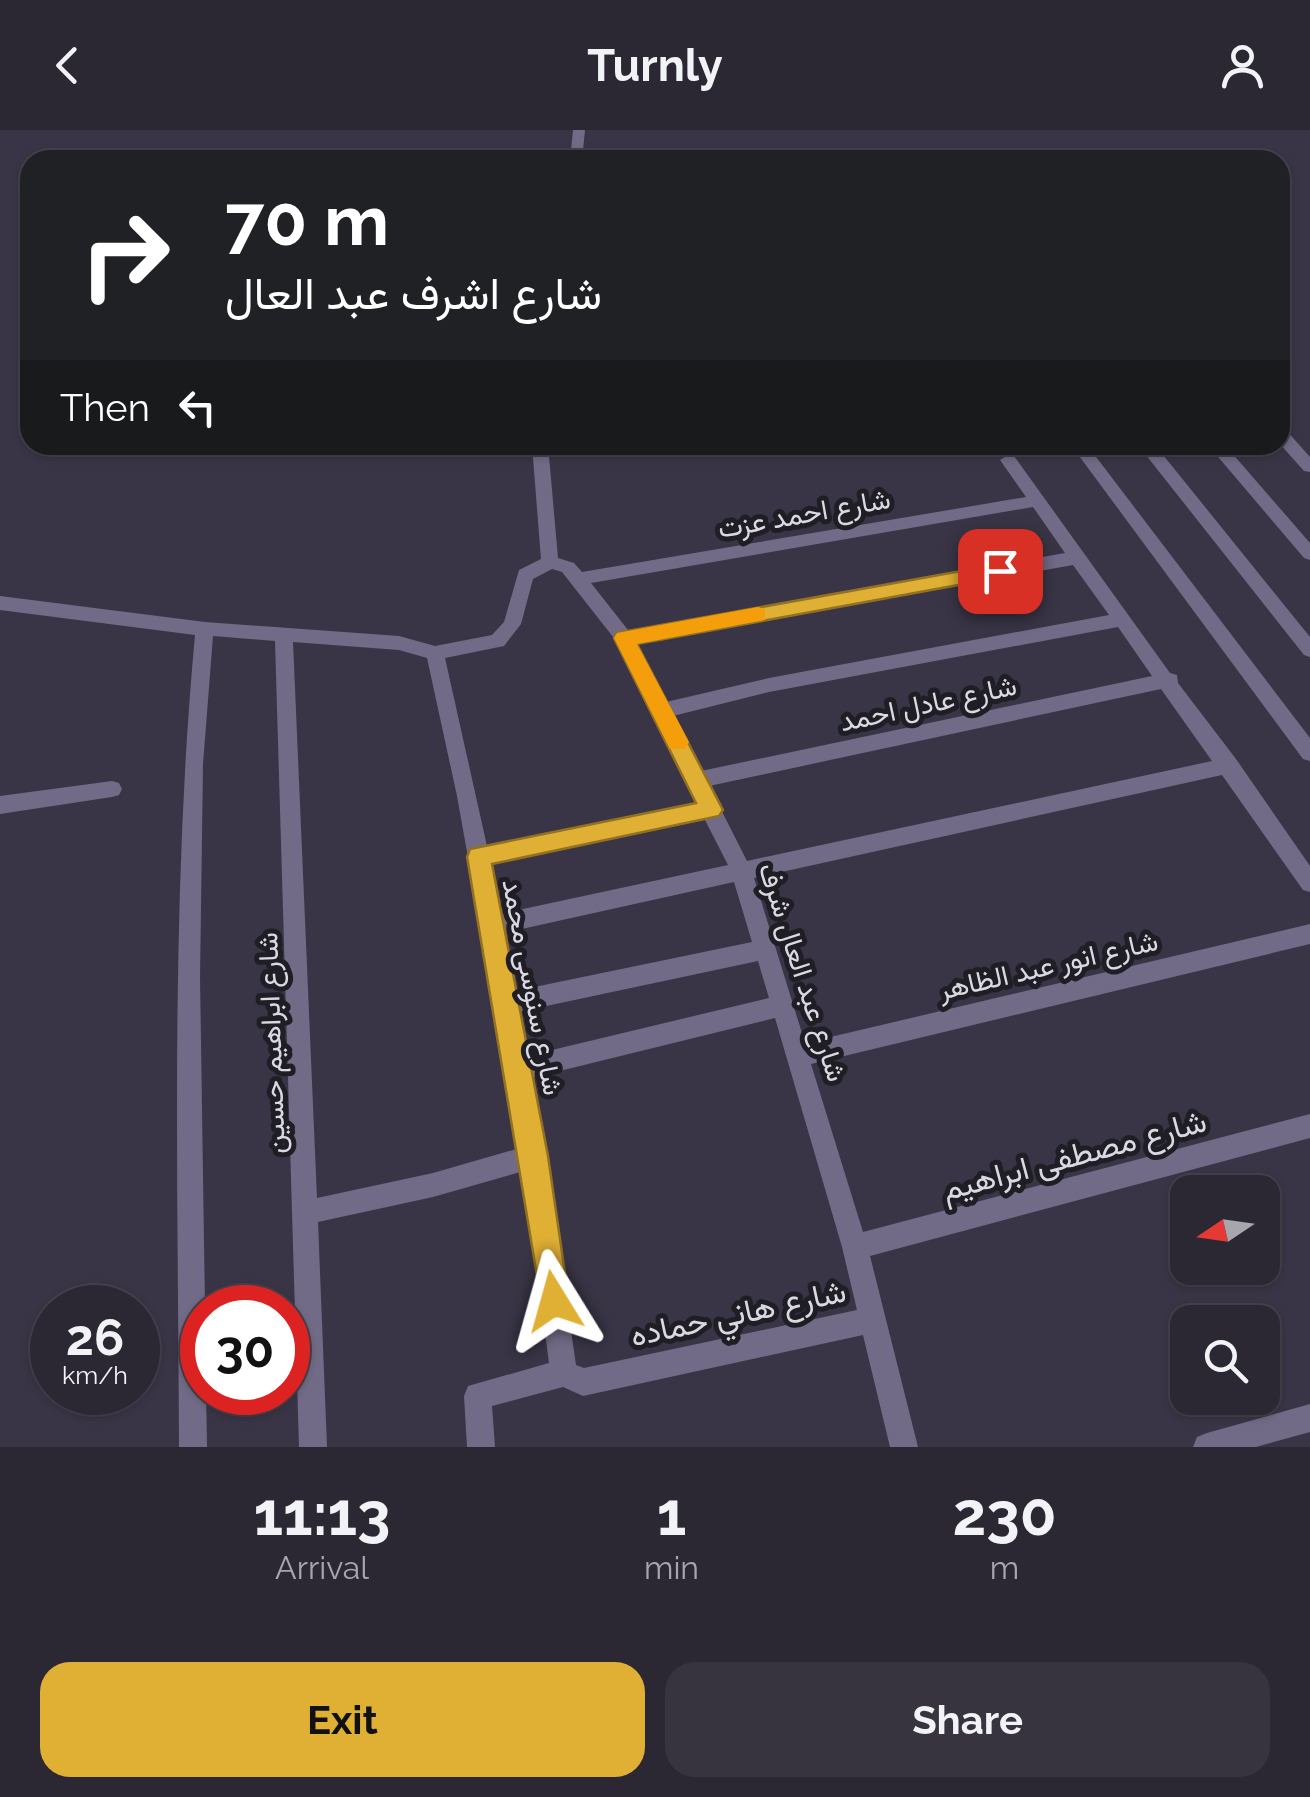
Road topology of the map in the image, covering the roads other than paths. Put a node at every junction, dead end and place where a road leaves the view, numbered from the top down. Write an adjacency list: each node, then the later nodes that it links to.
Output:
1 (1290, 445): 7 (street)
2 (541, 455): 11 (street)
3 (1086, 455): 22 (street)
4 (1154, 455): 18 (street)
5 (1225, 455): 9 (street)
6 (1008, 460): 8 (street)
7 (1310, 466)
8 (1037, 501): 10 (street); 12 (street, شارع احمد عزت)
9 (1310, 554)
10 (1075, 558): 14 (street); 17 (street)
11 (550, 562): 12 (street, شارع عبد العال شرف); 19 (street)
12 (580, 580): 17 (street, شارع عبد العال شرف)
13 (0, 603): 15 (street)
14 (1120, 620): 20 (street); 21 (street)
15 (205, 628): 16 (street); 45 (street)
16 (284, 636): 19 (street); 40 (street, شارع ابراهيم حسين)
17 (624, 638): 21 (street, شارع عبد العال شرف)
18 (1310, 650)
19 (435, 653): 28 (street, شارع سنوسى محمد)
20 (1170, 680): 23 (street); 24 (street, شارع عادل احمد)
21 (661, 710): 24 (street, شارع عبد العال شرف)
22 (1310, 753)
23 (1229, 765): 29 (street); 30 (street)
24 (697, 780): 27 (street, شارع عبد العال شرف)
25 (112, 789): 26 (street)
26 (0, 805)
27 (711, 810): 28 (street); 29 (street, شارع عبد العال شرف)
28 (479, 857): 31 (street, شارع سنوسى محمد)
29 (742, 872): 31 (street); 33 (street, شارع عبد العال شرف)
30 (1310, 883)
31 (489, 926): 34 (street, شارع سنوسى محمد)
32 (1310, 934): 36 (street, شارع انور عبد الظاهر)
33 (766, 949): 34 (street); 35 (street, شارع عبد العال شرف)
34 (504, 1004): 37 (street, شارع سنوسى محمد)
35 (784, 1005): 36 (street, شارع عبد العال شرف); 37 (street)
36 (800, 1055): 41 (street, شارع عبد العال شرف)
37 (518, 1070): 39 (street, شارع سنوسى محمد)
38 (1310, 1126): 41 (street, شارع مصطفى ابراهيم)
39 (534, 1156): 40 (street); 43 (street, شارع سنوسى محمد)
40 (308, 1212): 46 (street, شارع ابراهيم حسين)
41 (855, 1247): 42 (street, شارع عبد العال شرف)
42 (872, 1320): 43 (street, شارع هاني حماده); 48 (street, شارع عبد العال شرف)
43 (564, 1374): 47 (street)
44 (1310, 1418): 49 (street)
45 (192, 1447)
46 (313, 1447)
47 (481, 1447)
48 (904, 1447)
49 (1207, 1447)

